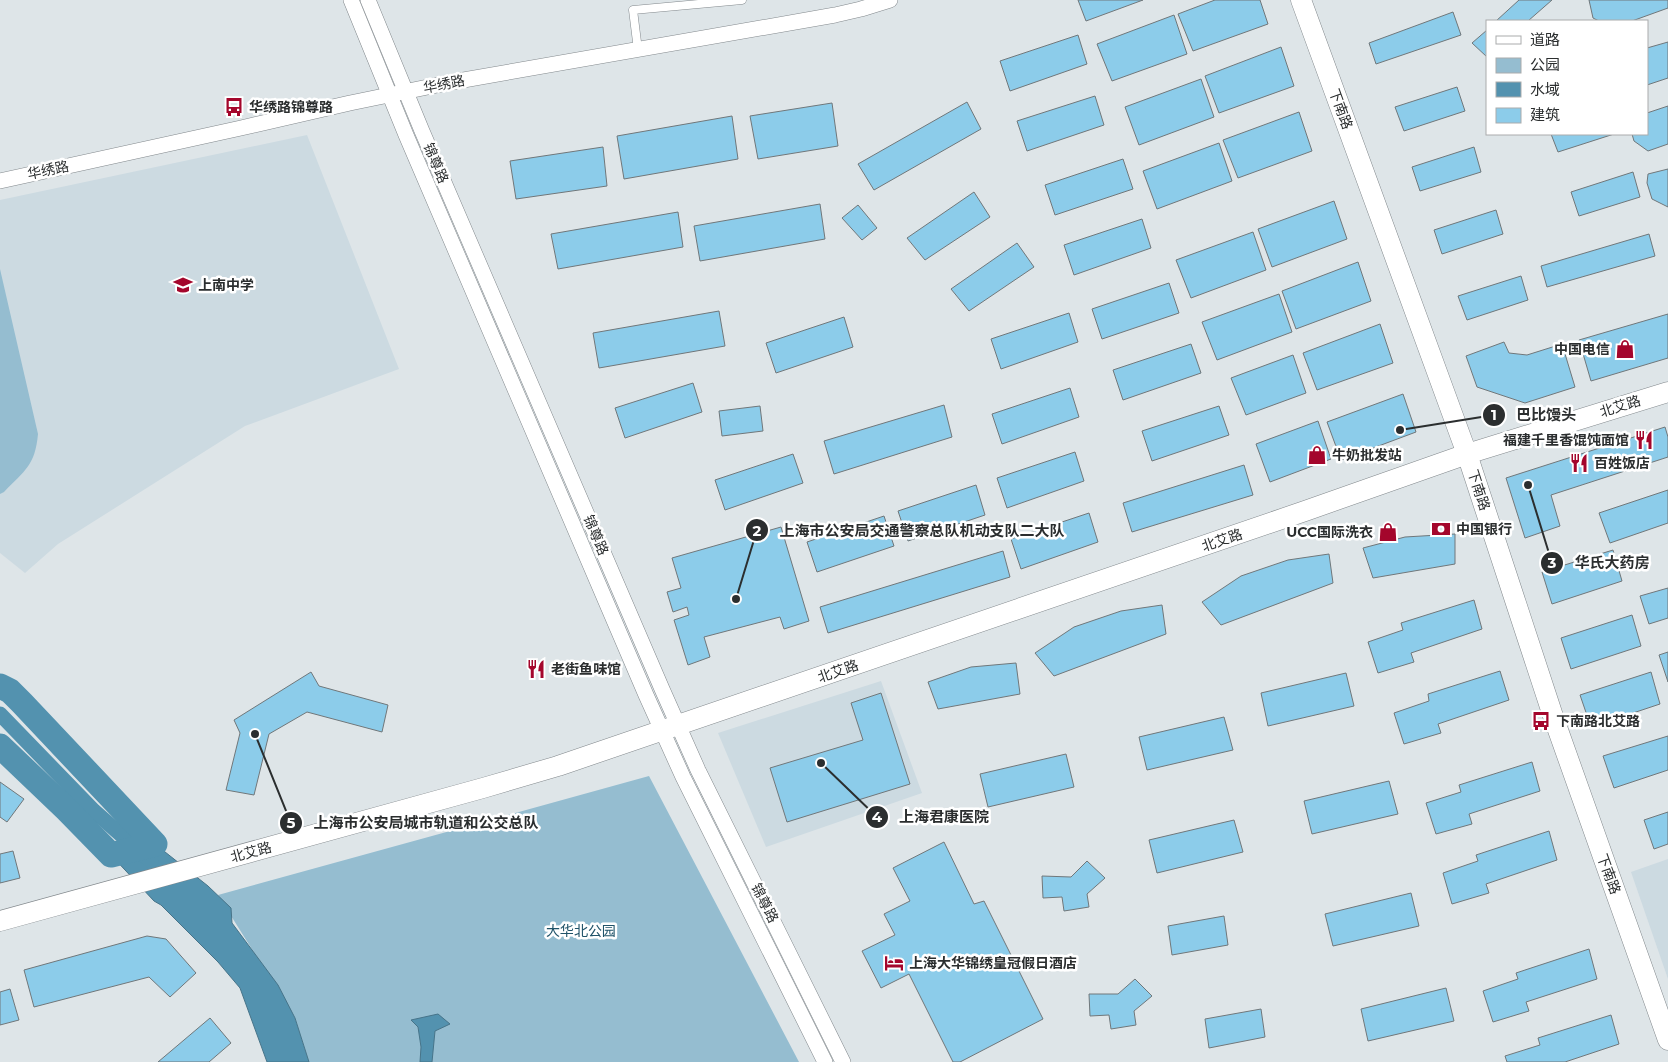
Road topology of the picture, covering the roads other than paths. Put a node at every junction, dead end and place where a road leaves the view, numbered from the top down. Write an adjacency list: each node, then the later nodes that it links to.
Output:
1 (351, 0): 8 (street, 锦尊路)
2 (368, 0): 7 (street, 锦尊路)
3 (742, 0): 6 (lane)
4 (890, 0): 6 (street, 华绣路)
5 (1301, 0): 11 (street, 下南路)
6 (638, 50): 7 (street, 华绣路)
7 (406, 92): 8 (street, 华绣路); 12 (street, 锦尊路)
8 (390, 95): 9 (street, 华绣路); 12 (street, 锦尊路)
9 (0, 181)
10 (1668, 392): 11 (street, 北艾路)
11 (1467, 454): 12 (street, 北艾路); 14 (street, 下南路)
12 (670, 728): 13 (street, 北艾路); 15 (street, 锦尊路); 16 (street, 锦尊路)
13 (0, 921)
14 (1668, 1040)
15 (825, 1062)
16 (843, 1062)

